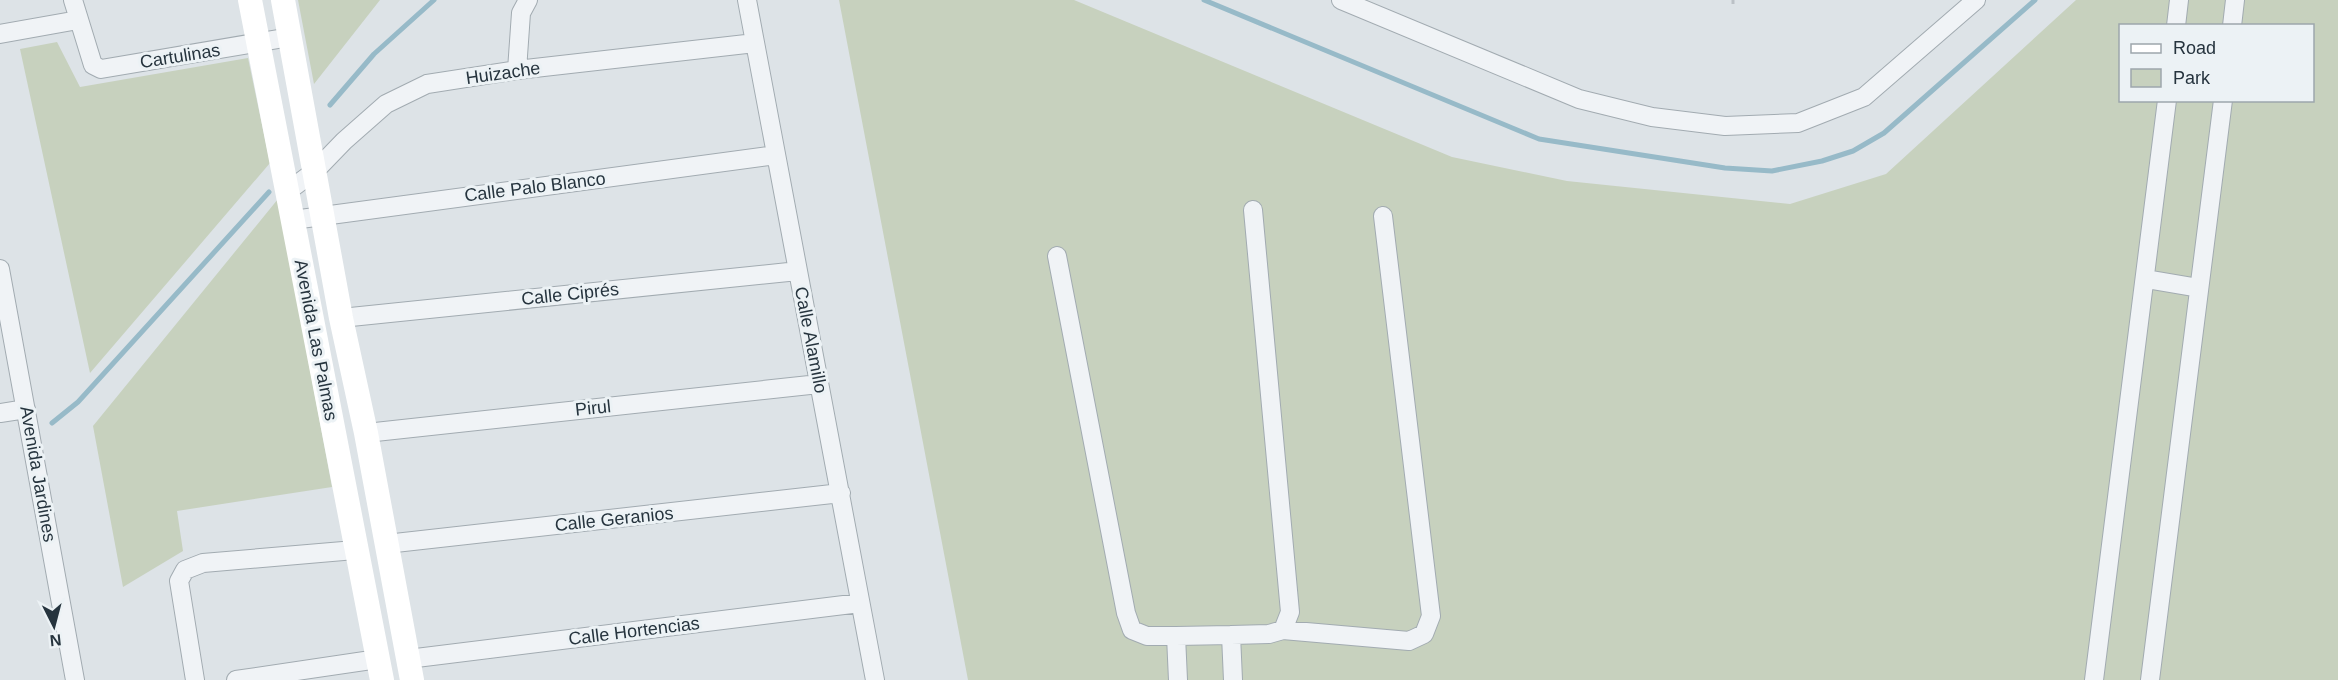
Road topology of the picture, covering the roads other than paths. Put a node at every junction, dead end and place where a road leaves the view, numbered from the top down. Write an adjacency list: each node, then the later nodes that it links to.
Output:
1 (74, 0): 10 (street)
2 (250, 0): 15 (street, Avenida Las Palmas)
3 (282, 0): 14 (street, Avenida Las Palmas)
4 (528, 0): 17 (street)
5 (747, 0): 16 (street, Calle Alamillo)
6 (1341, 0): 7 (street)
7 (1976, 0)
8 (2179, 0): 11 (street)
9 (2235, 0): 12 (street)
10 (78, 20): 13 (street); 15 (street, Cartulinas)
11 (2176, 24)
12 (2232, 24)
13 (0, 34)
14 (290, 38): 15 (street, Cartulinas); 21 (street, Avenida Las Palmas)
15 (259, 43): 22 (street, Avenida Las Palmas)
16 (755, 43): 17 (street, Huizache); 20 (street, Calle Alamillo)
17 (517, 70): 21 (street, Huizache)
18 (2167, 102): 30 (street)
19 (2223, 102): 31 (street)
20 (776, 155): 24 (street, Calle Palo Blanco); 28 (street, Calle Alamillo)
21 (315, 171): 22 (street, Huizache); 24 (street, Avenida Las Palmas)
22 (288, 191): 26 (street, Avenida Las Palmas)
23 (1253, 210): 41 (street)
24 (324, 215): 26 (street, Calle Palo Blanco); 32 (street, Avenida Las Palmas)
25 (1383, 216): 41 (street)
26 (293, 220): 39 (street, Avenida Las Palmas)
27 (1057, 256): 43 (street)
28 (798, 271): 32 (street, Calle Ciprés); 33 (street, Calle Alamillo)
29 (1, 276): 34 (street, Avenida Jardines)
30 (2146, 279): 31 (street); 52 (street)
31 (2199, 288): 53 (street)
32 (341, 318): 36 (street, Avenida Las Palmas)
33 (819, 384): 36 (street, Pirul); 37 (street, Calle Alamillo)
34 (26, 409): 35 (street); 46 (street, Avenida Jardines)
35 (0, 413)
36 (366, 433): 38 (street, Avenida Las Palmas)
37 (841, 493): 38 (street, Calle Geranios); 40 (street, Calle Alamillo)
38 (386, 544): 45 (street, Avenida Las Palmas)
39 (356, 550): 44 (street, Avenida Las Palmas); 47 (street)
40 (860, 603): 45 (street, Calle Hortencias); 49 (street, Calle Alamillo)
41 (1284, 630): 42 (street)
42 (1231, 634): 43 (street); 51 (street)
43 (1176, 636): 50 (street)
44 (380, 669): 48 (street)
45 (410, 670)
46 (75, 680)
47 (195, 680)
48 (237, 680)
49 (875, 680)
50 (1178, 680)
51 (1233, 680)
52 (2094, 680)
53 (2150, 680)

